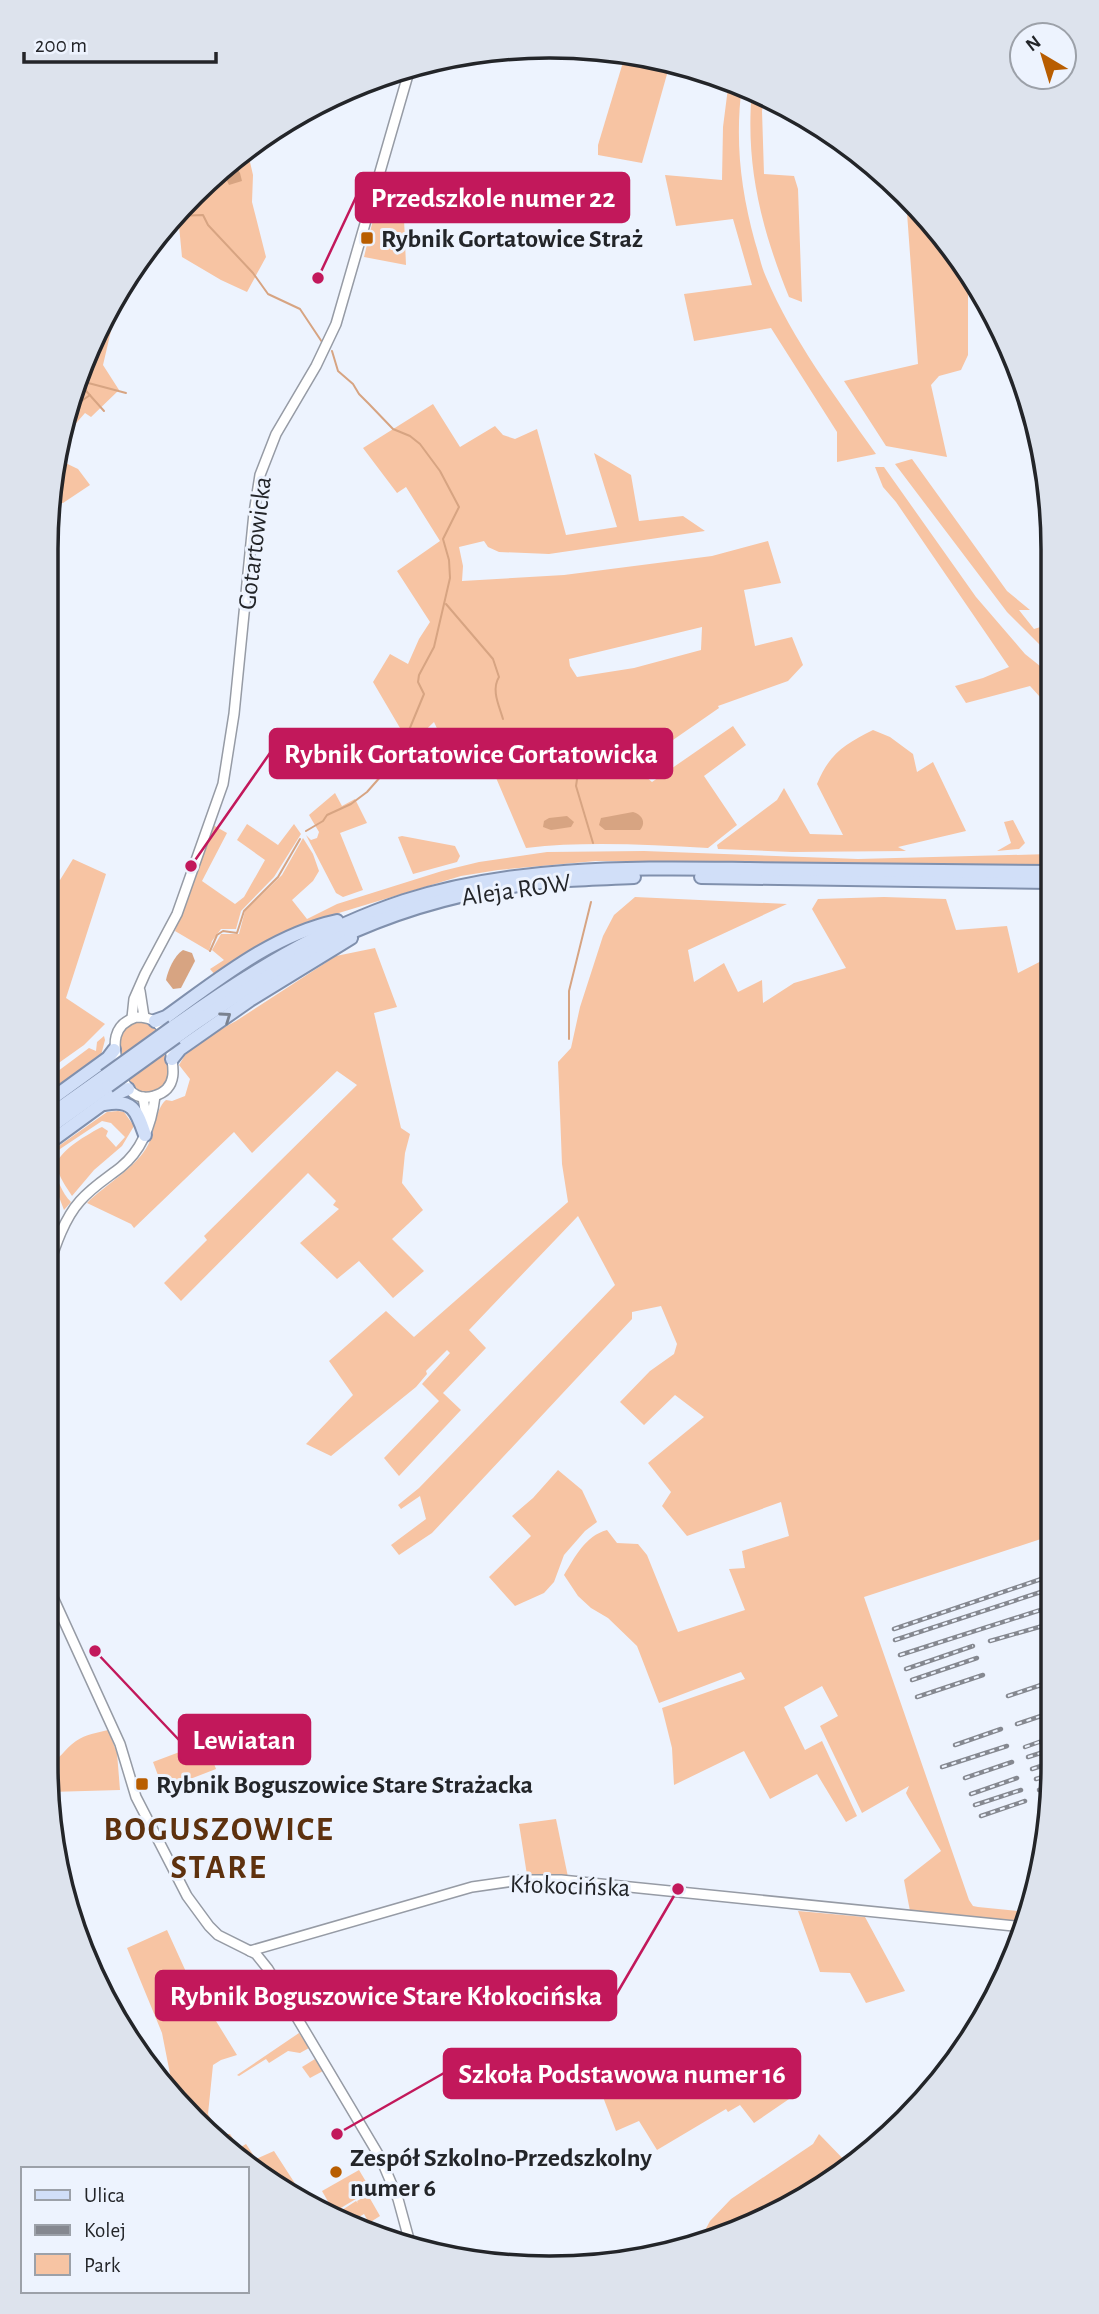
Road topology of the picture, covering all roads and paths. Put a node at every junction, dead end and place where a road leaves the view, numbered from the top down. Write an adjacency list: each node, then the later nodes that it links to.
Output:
1 (407, 79): 5 (street, Gotartowicka)
2 (1041, 872): 4 (main road, Aleja ROW)
3 (1041, 882): 4 (main road, Aleja ROW)
4 (370, 918): 7 (main road); 9 (main road, one-way to 4); 10 (main road, Aleja ROW, bridge)
5 (140, 986): 6 (street, Gotartowicka); 7 (street)
6 (132, 1018): 7 (street); 8 (street)
7 (149, 1019): 9 (street)
8 (114, 1051): 11 (street); 12 (main road)
9 (172, 1059): 13 (street)
10 (106, 1081): 16 (main road, Aleja ROW); 17 (main road, Aleja ROW)
11 (128, 1088): 14 (street); 15 (main road)
12 (58, 1094)
13 (155, 1096): 14 (street); 18 (street)
14 (143, 1097): 18 (street)
15 (100, 1105): 18 (main road); 19 (main road)
16 (58, 1111)
17 (58, 1120)
18 (146, 1131): 20 (street)
19 (58, 1136)
20 (58, 1242)
21 (58, 1615): 23 (street)
22 (1014, 1926): 23 (street, Kłokocińska)
23 (250, 1951): 24 (street)
24 (408, 2235)

